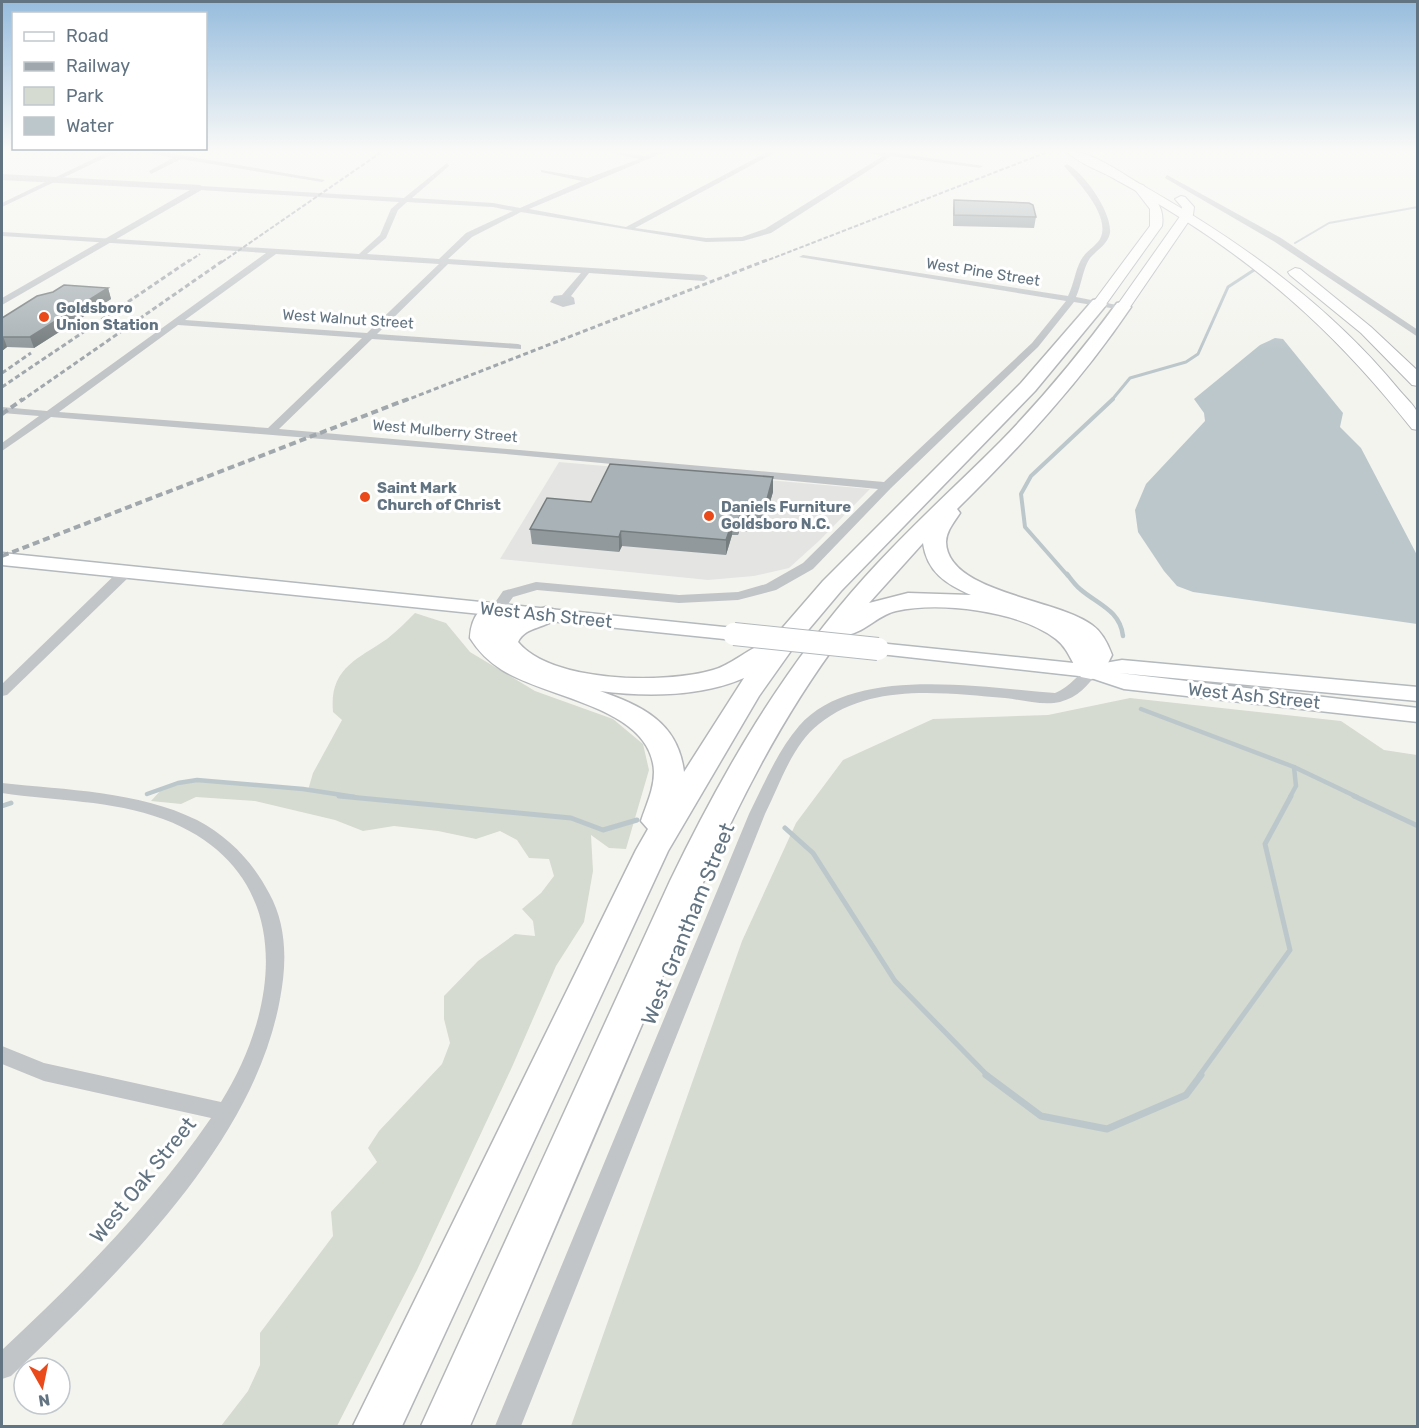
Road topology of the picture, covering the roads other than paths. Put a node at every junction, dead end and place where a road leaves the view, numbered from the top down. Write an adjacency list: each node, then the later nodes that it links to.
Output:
1 (148, 218): 15 (street)
2 (391, 218): 18 (street)
3 (504, 218): 20 (street)
4 (567, 218): 13 (street)
5 (649, 218): 13 (street)
6 (789, 218): 13 (street)
7 (1103, 218): 25 (street)
8 (1157, 218): 27 (main road)
9 (1185, 218): 27 (main road)
10 (1191, 218): 35 (highway)
11 (1213, 218): 16 (highway)
12 (1239, 218): 29 (street)
13 (627, 229)
14 (2, 234): 15 (street)
15 (108, 241): 17 (street); 26 (street)
16 (1258, 246)
17 (274, 251): 18 (street); 28 (street)
18 (361, 256): 20 (street)
19 (803, 257): 25 (street, West Pine Street)
20 (446, 262): 22 (street); 30 (street)
21 (1286, 265): 32 (highway)
22 (587, 271): 23 (street); 24 (street)
23 (704, 278)
24 (565, 297)
25 (1072, 299): 27 (street, West Pine Street); 38 (street)
26 (2, 302)
27 (1111, 305): 39 (highway); 46 (highway)
28 (176, 322): 30 (street, West Walnut Street); 34 (street)
29 (1418, 334)
30 (371, 335): 31 (street, West Walnut Street); 36 (street)
31 (518, 346)
32 (1418, 381)
33 (2, 410): 34 (street, West Mulberry Street)
34 (48, 414): 36 (street, West Mulberry Street); 37 (street)
35 (1418, 425)
36 (271, 431): 38 (street, West Mulberry Street)
37 (2, 448)
38 (887, 486): 42 (street)
39 (956, 499): 44 (highway); 47 (highway)
40 (2, 559): 41 (main road, West Ash Street)
41 (127, 571): 42 (main road, West Ash Street); 48 (street)
42 (497, 610): 43 (main road, West Ash Street); 45 (highway); 52 (highway)
43 (546, 615): 45 (highway); 47 (main road, West Ash Street, bridge)
44 (828, 638): 47 (highway); 57 (highway)
45 (503, 639): 46 (highway)
46 (784, 642): 52 (highway)
47 (1091, 671): 49 (main road, West Ash Street); 50 (main road, West Ash Street); 58 (street, West Grantham Street)
48 (2, 692)
49 (1418, 694)
50 (1418, 715)
51 (2, 788): 54 (street, West Oak Street)
52 (652, 850): 56 (highway)
53 (2, 1054): 54 (street)
54 (226, 1112): 55 (street, West Oak Street)
55 (2, 1367)
56 (377, 1426)
57 (445, 1426)
58 (508, 1426)

